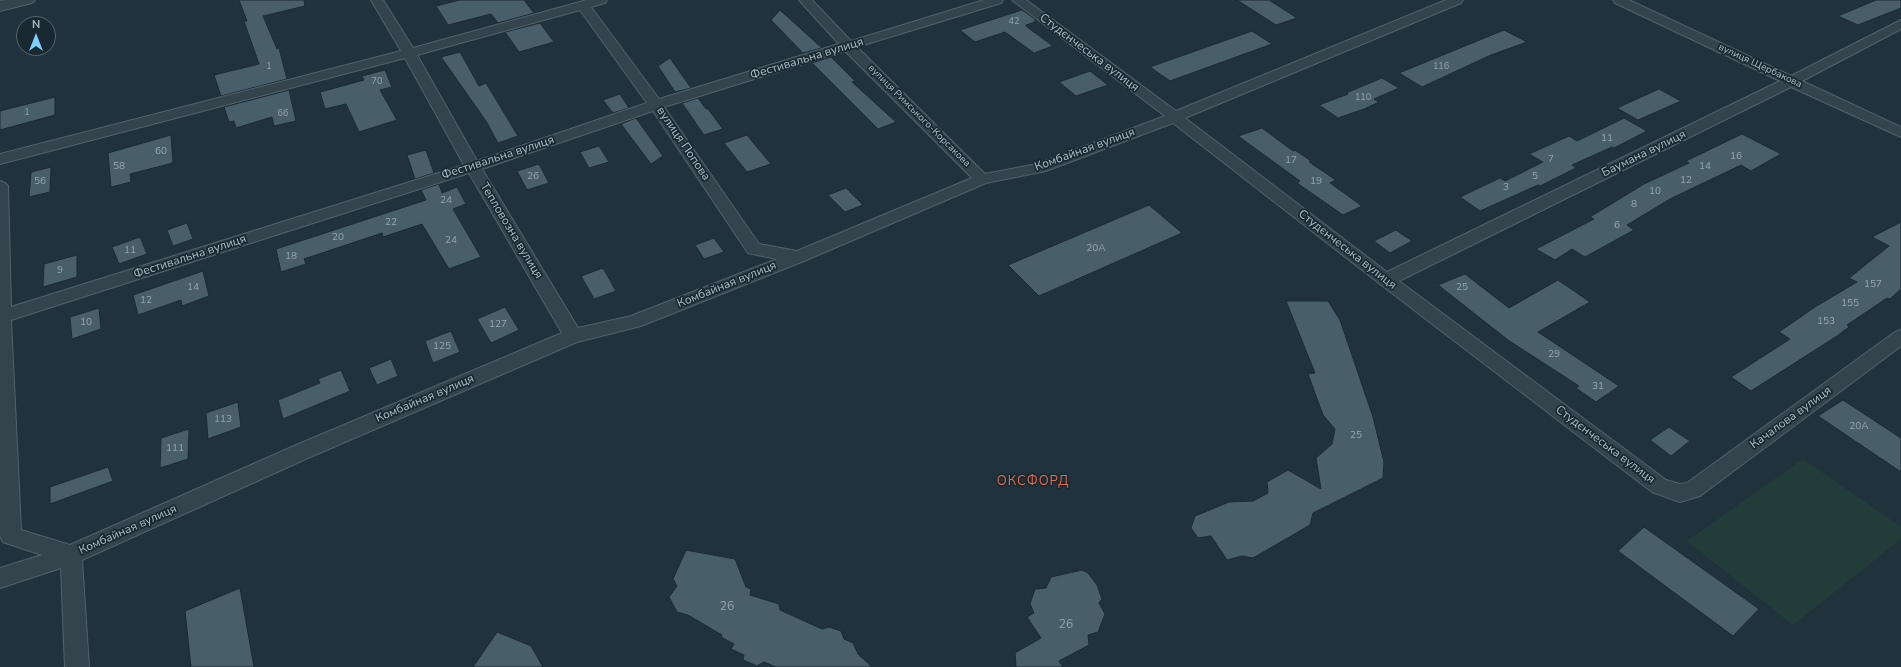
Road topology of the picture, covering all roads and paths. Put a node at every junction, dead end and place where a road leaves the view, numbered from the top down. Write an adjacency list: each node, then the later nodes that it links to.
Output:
1 (27, 0): 10 (street)
2 (376, 0): 13 (street, Тепловозна вулиця)
3 (601, 0): 9 (street)
4 (805, 0): 12 (street, вулиця Римського-Корсакова)
5 (997, 0): 12 (street, Фестивальна вулиця)
6 (1018, 0): 16 (street, Студєнчеська вулиця)
7 (1457, 0): 16 (street, Комбайная вулиця)
8 (1619, 0): 14 (street, вулиця Щербакова)
9 (583, 5): 13 (street); 15 (street, вулиця Попова)
10 (0, 6)
11 (1901, 24): 14 (street, Баумана вулиця)
12 (849, 47): 15 (street, Фестивальна вулиця); 20 (street, вулиця Римського-Корсакова)
13 (409, 53): 18 (street); 19 (street, Тепловозна вулиця)
14 (1792, 81): 17 (street, вулиця Щербакова); 23 (street, Баумана вулиця)
15 (656, 105): 19 (street, Фестивальна вулиця); 22 (street, вулиця Попова)
16 (1175, 117): 20 (street, Комбайная вулиця); 23 (street, Студєнчеська вулиця)
17 (1901, 133)
18 (0, 159)
19 (473, 167): 24 (street, Фестивальна вулиця); 25 (street, Тепловозна вулиця)
20 (982, 179): 22 (street, Комбайная вулиця)
21 (0, 186): 24 (street)
22 (798, 257): 25 (street, Комбайная вулиця)
23 (1386, 280): 27 (street, Студєнчеська вулиця)
24 (1, 317): 28 (street)
25 (573, 336): 28 (street, Комбайная вулиця)
26 (1901, 337): 27 (street, Качалова вулиця)
27 (1680, 493)
28 (71, 555): 29 (street, Комбайная вулиця); 30 (street)
29 (0, 578)
30 (77, 667)

